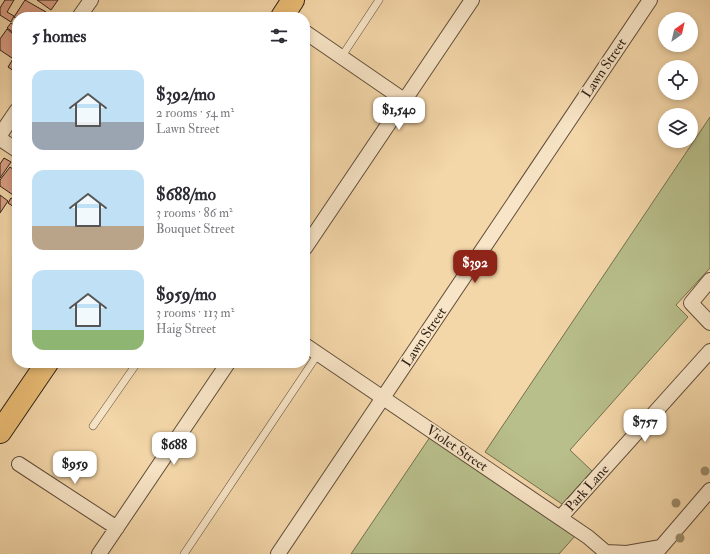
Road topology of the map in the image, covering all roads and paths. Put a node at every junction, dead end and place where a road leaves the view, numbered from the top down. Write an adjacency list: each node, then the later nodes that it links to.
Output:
1 (91, 0): 7 (street)
2 (279, 0): 8 (main road)
3 (293, 0): 9 (main road)
4 (379, 0): 11 (lane)
5 (472, 0): 12 (street)
6 (650, 0): 29 (street, Lawn Street)
7 (83, 12)
8 (271, 12)
9 (285, 12)
10 (310, 35): 11 (street)
11 (342, 56): 12 (street)
12 (404, 100): 17 (street)
13 (12, 117): 14 (street)
14 (0, 135)
15 (0, 139): 16 (street)
16 (12, 147)
17 (310, 241)
18 (710, 280): 19 (street)
19 (710, 323)
20 (310, 348): 22 (street, Violet Street)
21 (710, 351): 35 (street, Park Lane)
22 (318, 354): 23 (lane); 29 (street, Violet Street)
23 (310, 366)
24 (30, 368): 30 (main road)
25 (44, 368): 32 (main road)
26 (134, 368): 31 (lane)
27 (225, 368): 36 (street)
28 (309, 368): 40 (lane)
29 (383, 398): 35 (street, Violet Street); 41 (street, Lawn Street)
30 (0, 412)
31 (93, 426)
32 (0, 432)
33 (19, 464): 36 (street)
34 (710, 490): 37 (street)
35 (560, 518): 38 (street, Violet Street)
36 (117, 528): 39 (street)
37 (658, 550): 38 (street)
38 (607, 553)
39 (99, 554)
40 (184, 554)
41 (278, 554)

